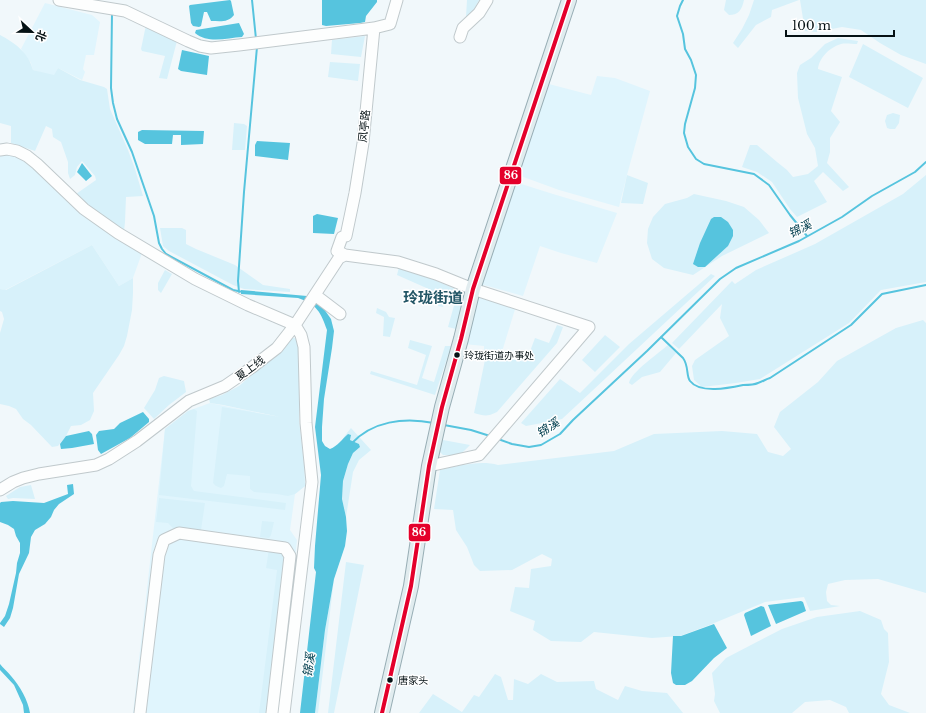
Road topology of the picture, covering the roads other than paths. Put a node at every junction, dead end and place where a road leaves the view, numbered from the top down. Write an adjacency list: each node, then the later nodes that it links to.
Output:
1 (60, 0): 5 (street)
2 (397, 0): 5 (street)
3 (487, 0): 6 (street)
4 (569, 0): 9 (main road)
5 (374, 28): 8 (street, 凤亭路)
6 (460, 37)
7 (0, 150): 12 (street)
8 (345, 255): 9 (street); 10 (street, 夏上线)
9 (473, 289): 13 (main road); 13 (street)
10 (314, 295): 11 (street); 12 (street, 夏上线)
11 (340, 314)
12 (298, 321): 14 (street, 夏上线); 18 (street)
13 (428, 466): 15 (main road)
14 (0, 490)
15 (422, 516): 19 (main road); 20 (main road)
16 (140, 713): 17 (street)
17 (272, 713)
18 (284, 713)
19 (375, 713)
20 (382, 713)

